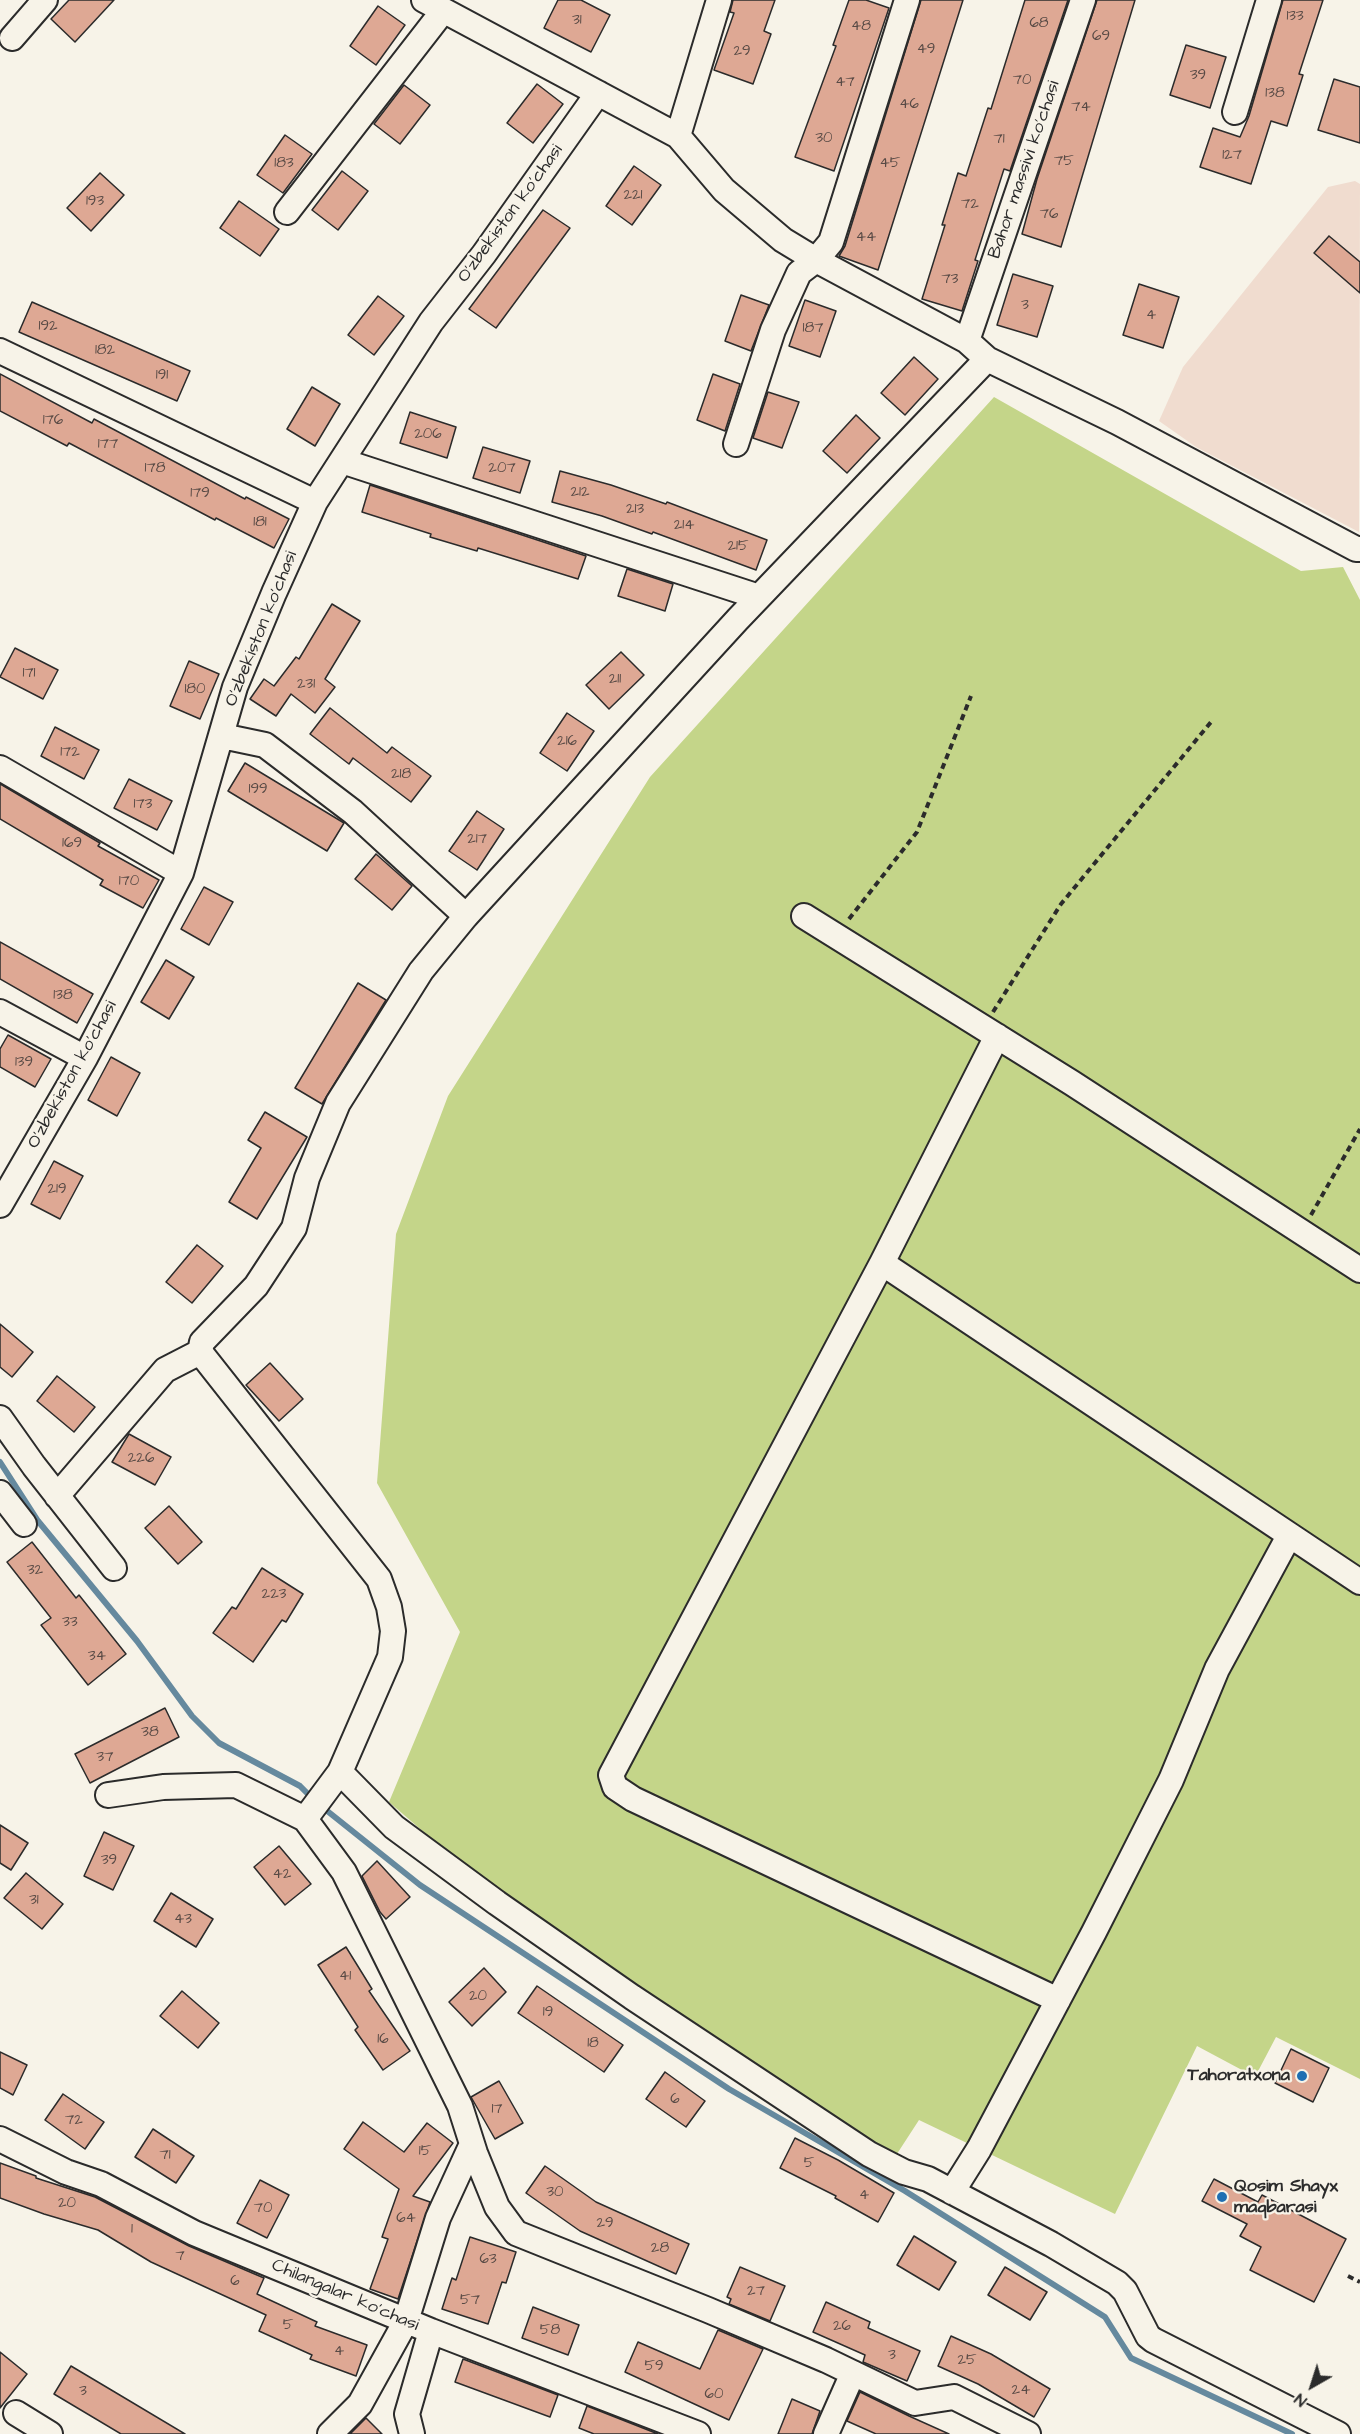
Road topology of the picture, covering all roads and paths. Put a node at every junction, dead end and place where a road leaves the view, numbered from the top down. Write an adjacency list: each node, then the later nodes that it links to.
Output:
1 (45, 0): 7 (street)
2 (719, 0): 10 (street)
3 (907, 0): 12 (street)
4 (1083, 0): 13 (street, Bahor massivi ko'chasi)
5 (1269, 0): 9 (street)
6 (446, 7): 8 (street); 11 (street)
7 (12, 38)
8 (598, 93): 10 (street); 17 (street, O‘zbekiston ko‘chasi)
9 (1235, 112)
10 (678, 136): 12 (street)
11 (287, 212)
12 (816, 260): 13 (street); 16 (street)
13 (967, 341): 15 (street)
14 (0, 351): 18 (street)
15 (987, 359): 19 (street); 20 (street)
16 (736, 444)
17 (342, 461): 18 (street, O‘zbekiston ko‘chasi); 20 (street)
18 (315, 502): 23 (street, O‘zbekiston ko‘chasi)
19 (1360, 549)
20 (759, 597): 26 (street)
21 (971, 696): 28 (path)
22 (1211, 722): 30 (path)
23 (222, 736): 25 (street, O‘zbekiston ko‘chasi); 26 (street)
24 (0, 768): 25 (street)
25 (181, 873): 31 (street, O‘zbekiston ko‘chasi)
26 (466, 916): 37 (street)
27 (804, 916): 28 (street)
28 (835, 936): 30 (street)
29 (0, 1012): 31 (street)
30 (990, 1032): 34 (street); 35 (street)
31 (85, 1058): 33 (street, O‘zbekiston ko‘chasi)
32 (1360, 1129): 34 (path)
33 (0, 1205)
34 (1301, 1232): 36 (street)
35 (882, 1263): 42 (street); 48 (street)
36 (1360, 1270)
37 (200, 1352): 40 (street); 45 (street)
38 (0, 1418): 40 (street)
39 (0, 1493): 41 (street)
40 (57, 1496): 43 (street)
41 (24, 1524)
42 (1289, 1536): 44 (street); 48 (street)
43 (114, 1568)
44 (1360, 1582)
45 (340, 1772): 47 (street); 51 (street)
46 (108, 1795): 47 (street)
47 (306, 1819): 50 (street)
48 (1058, 2000): 51 (street)
49 (0, 2139): 54 (street, Chilangalar ko'chasi)
50 (472, 2144): 54 (street); 56 (street)
51 (952, 2192): 64 (street)
52 (1348, 2276): 53 (path)
53 (1360, 2282)
54 (406, 2321): 55 (street, Chilangalar ko'chasi); 59 (street)
55 (431, 2331): 60 (street); 61 (street, Chilangalar ko'chasi)
56 (852, 2373): 62 (street); 63 (street)
57 (16, 2413): 58 (street)
58 (50, 2434)
59 (330, 2434)
60 (412, 2434)
61 (698, 2434)
62 (826, 2434)
63 (1028, 2434)
64 (1338, 2434)

